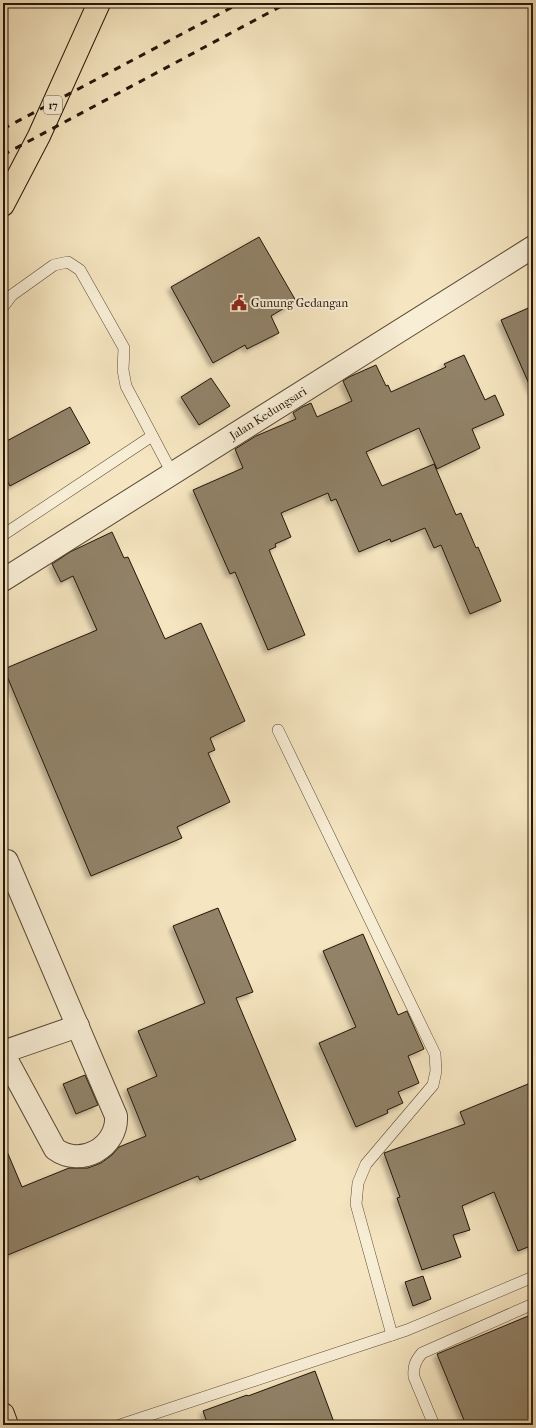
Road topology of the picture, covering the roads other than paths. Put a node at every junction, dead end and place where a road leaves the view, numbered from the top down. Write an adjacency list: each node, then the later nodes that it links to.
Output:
1 (100, 3): 2 (highway, 17)
2 (3, 205)
3 (533, 248): 6 (street, Jalan Kedungsari)
4 (3, 307): 5 (lane)
5 (152, 436): 6 (lane); 7 (lane)
6 (172, 474): 8 (street, Jalan Kedungsari)
7 (3, 535)
8 (3, 580)
9 (278, 730): 15 (lane)
10 (7, 861): 11 (street)
11 (78, 1026): 12 (street); 12 (street)
12 (3, 1053)
13 (533, 1277): 15 (lane)
14 (533, 1304): 19 (lane)
15 (392, 1335): 18 (lane)
16 (3, 1414): 17 (highway)
17 (7, 1425)
18 (120, 1425)
19 (434, 1425)

